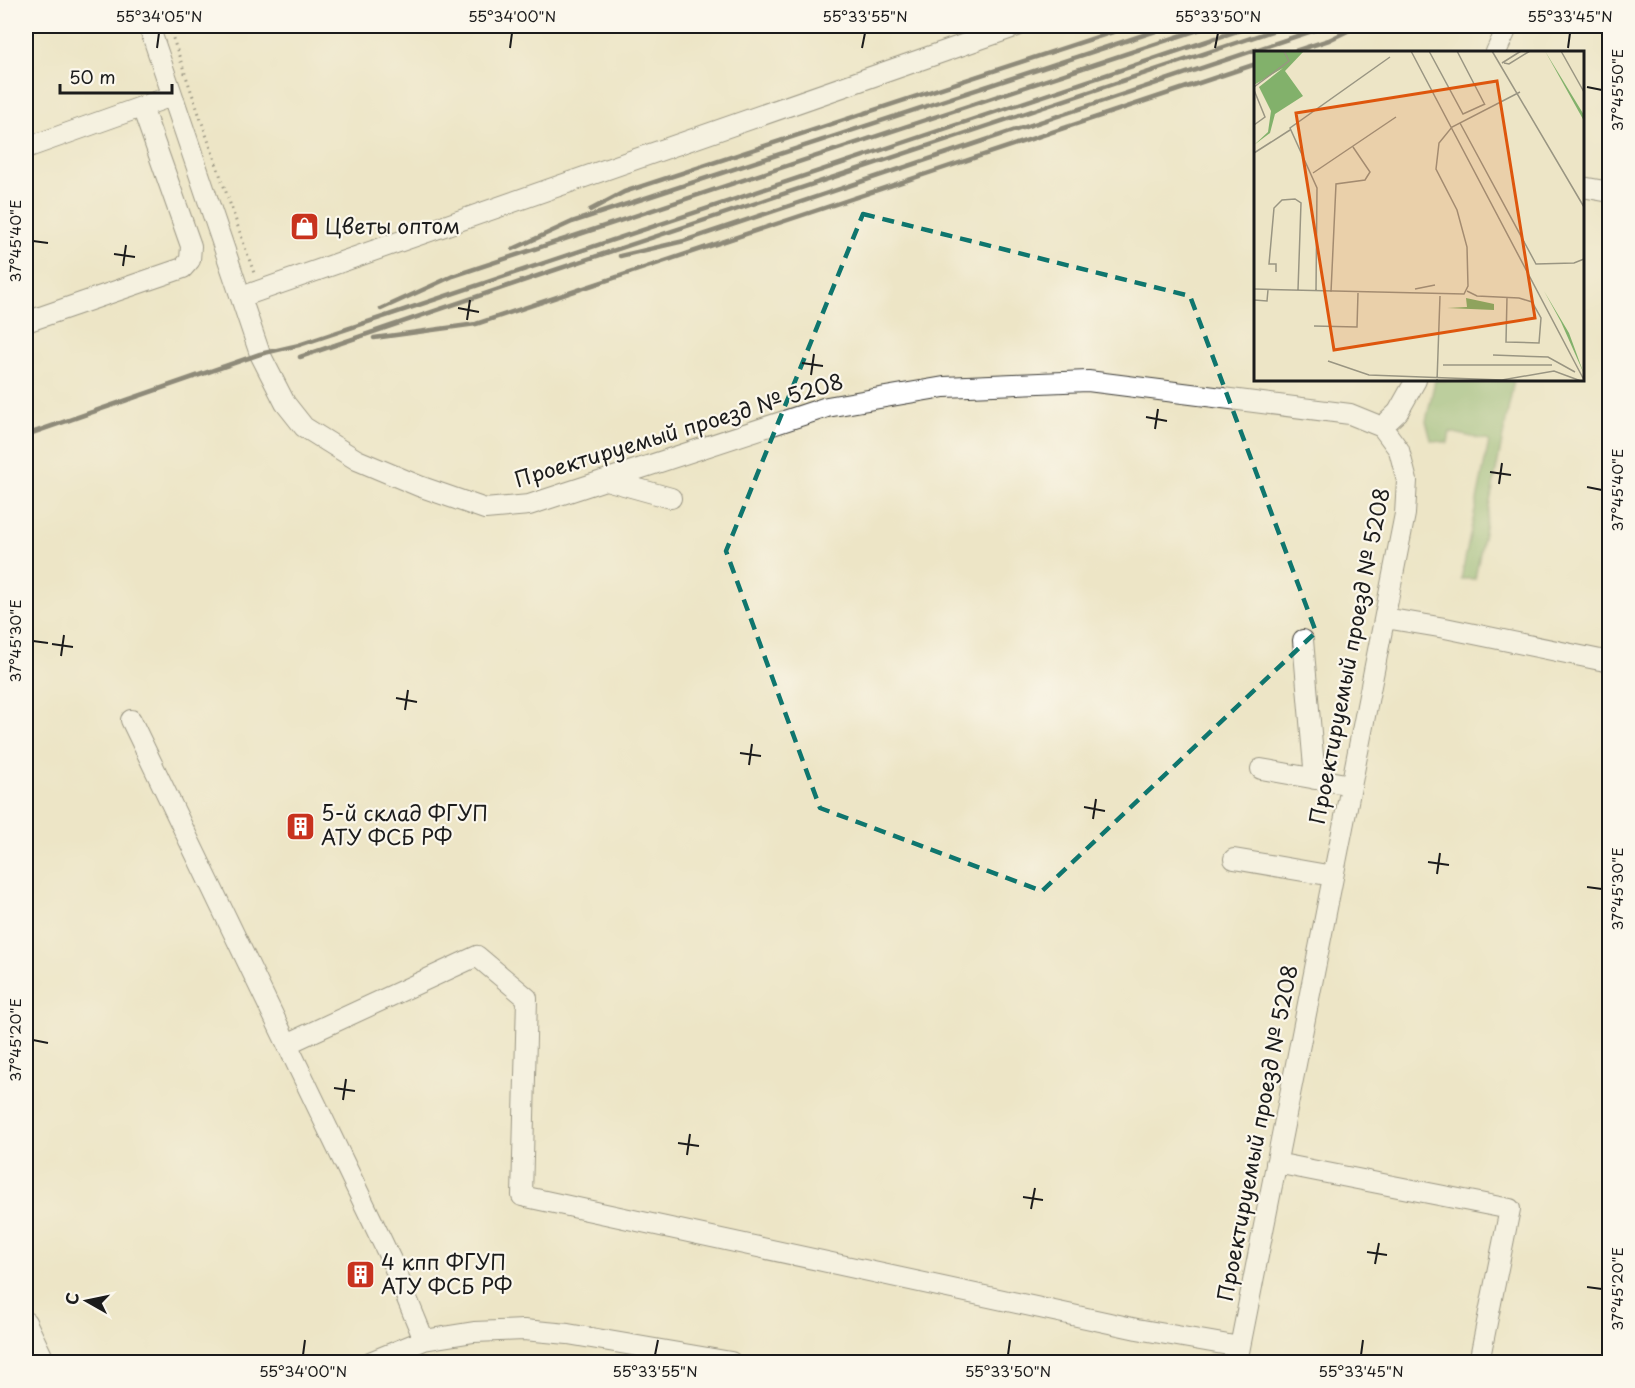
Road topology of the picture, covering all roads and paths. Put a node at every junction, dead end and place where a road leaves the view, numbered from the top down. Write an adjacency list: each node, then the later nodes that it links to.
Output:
1 (149, 26): 6 (street, Проектируемый проезд № 5208)
2 (169, 26): 11 (path)
3 (1017, 26): 11 (street)
4 (1508, 26): 5 (street)
5 (1496, 51)
6 (172, 96): 7 (street); 11 (street, Проектируемый проезд № 5208)
7 (142, 107): 8 (street); 12 (street)
8 (26, 148)
9 (1584, 187): 10 (street)
10 (1610, 192)
11 (250, 294): 15 (street, Проектируемый проезд № 5208)
12 (26, 321)
13 (1415, 381): 14 (street)
14 (1382, 427): 15 (street, Проектируемый проезд № 5208); 17 (street, Проектируемый проезд № 5208)
15 (606, 480): 16 (street)
16 (671, 498)
17 (1385, 618): 19 (street); 23 (street, Проектируемый проезд № 5208)
18 (1303, 640): 22 (street)
19 (1610, 662)
20 (131, 720): 26 (street)
21 (1261, 770): 22 (street)
22 (1316, 779): 23 (street)
23 (1351, 785): 25 (street, Проектируемый проезд № 5208)
24 (1234, 859): 25 (street)
25 (1333, 876): 27 (street, Проектируемый проезд № 5208)
26 (287, 1044): 29 (street); 30 (street)
27 (1276, 1163): 30 (street, Проектируемый проезд № 5208); 34 (street)
28 (26, 1322): 31 (street)
29 (424, 1340): 32 (street); 33 (street)
30 (1238, 1355)
31 (45, 1362)
32 (370, 1362)
33 (731, 1362)
34 (1479, 1362)

